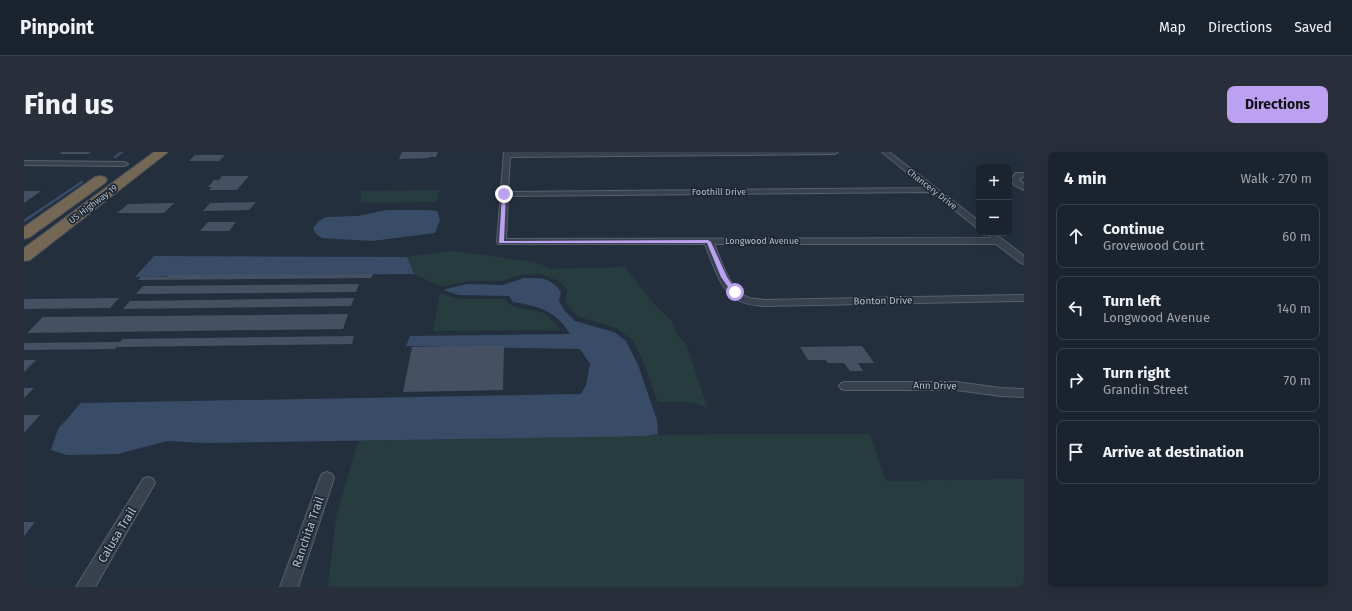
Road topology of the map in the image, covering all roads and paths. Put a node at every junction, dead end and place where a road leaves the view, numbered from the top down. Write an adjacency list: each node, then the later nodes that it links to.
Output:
1 (162, 152): 13 (highway, US Highway 19)
2 (835, 152): 4 (street)
3 (885, 152): 10 (street, Chancery Drive)
4 (507, 154): 11 (street)
5 (24, 163): 6 (street)
6 (124, 163): 7 (street); 13 (highway); 14 (highway, US Highway 19)
7 (24, 170)
8 (1024, 175): 9 (street)
9 (1024, 188)
10 (934, 190): 11 (street, Foothill Drive); 12 (street, Chancery Drive)
11 (504, 194): 17 (street, Longwood Avenue)
12 (976, 224)
13 (58, 230): 18 (highway, US Highway 19)
14 (25, 236)
15 (993, 236): 16 (street)
16 (999, 241): 17 (street, Longwood Avenue); 19 (street)
17 (708, 242): 20 (street, Bonton Drive)
18 (24, 256)
19 (1024, 261)
20 (1024, 298)
21 (845, 386): 22 (street, Ann Drive)
22 (1024, 393)
23 (327, 478): 26 (street, Ranchita Trail)
24 (148, 483): 25 (street, Calusa Trail)
25 (85, 587)
26 (289, 587)

